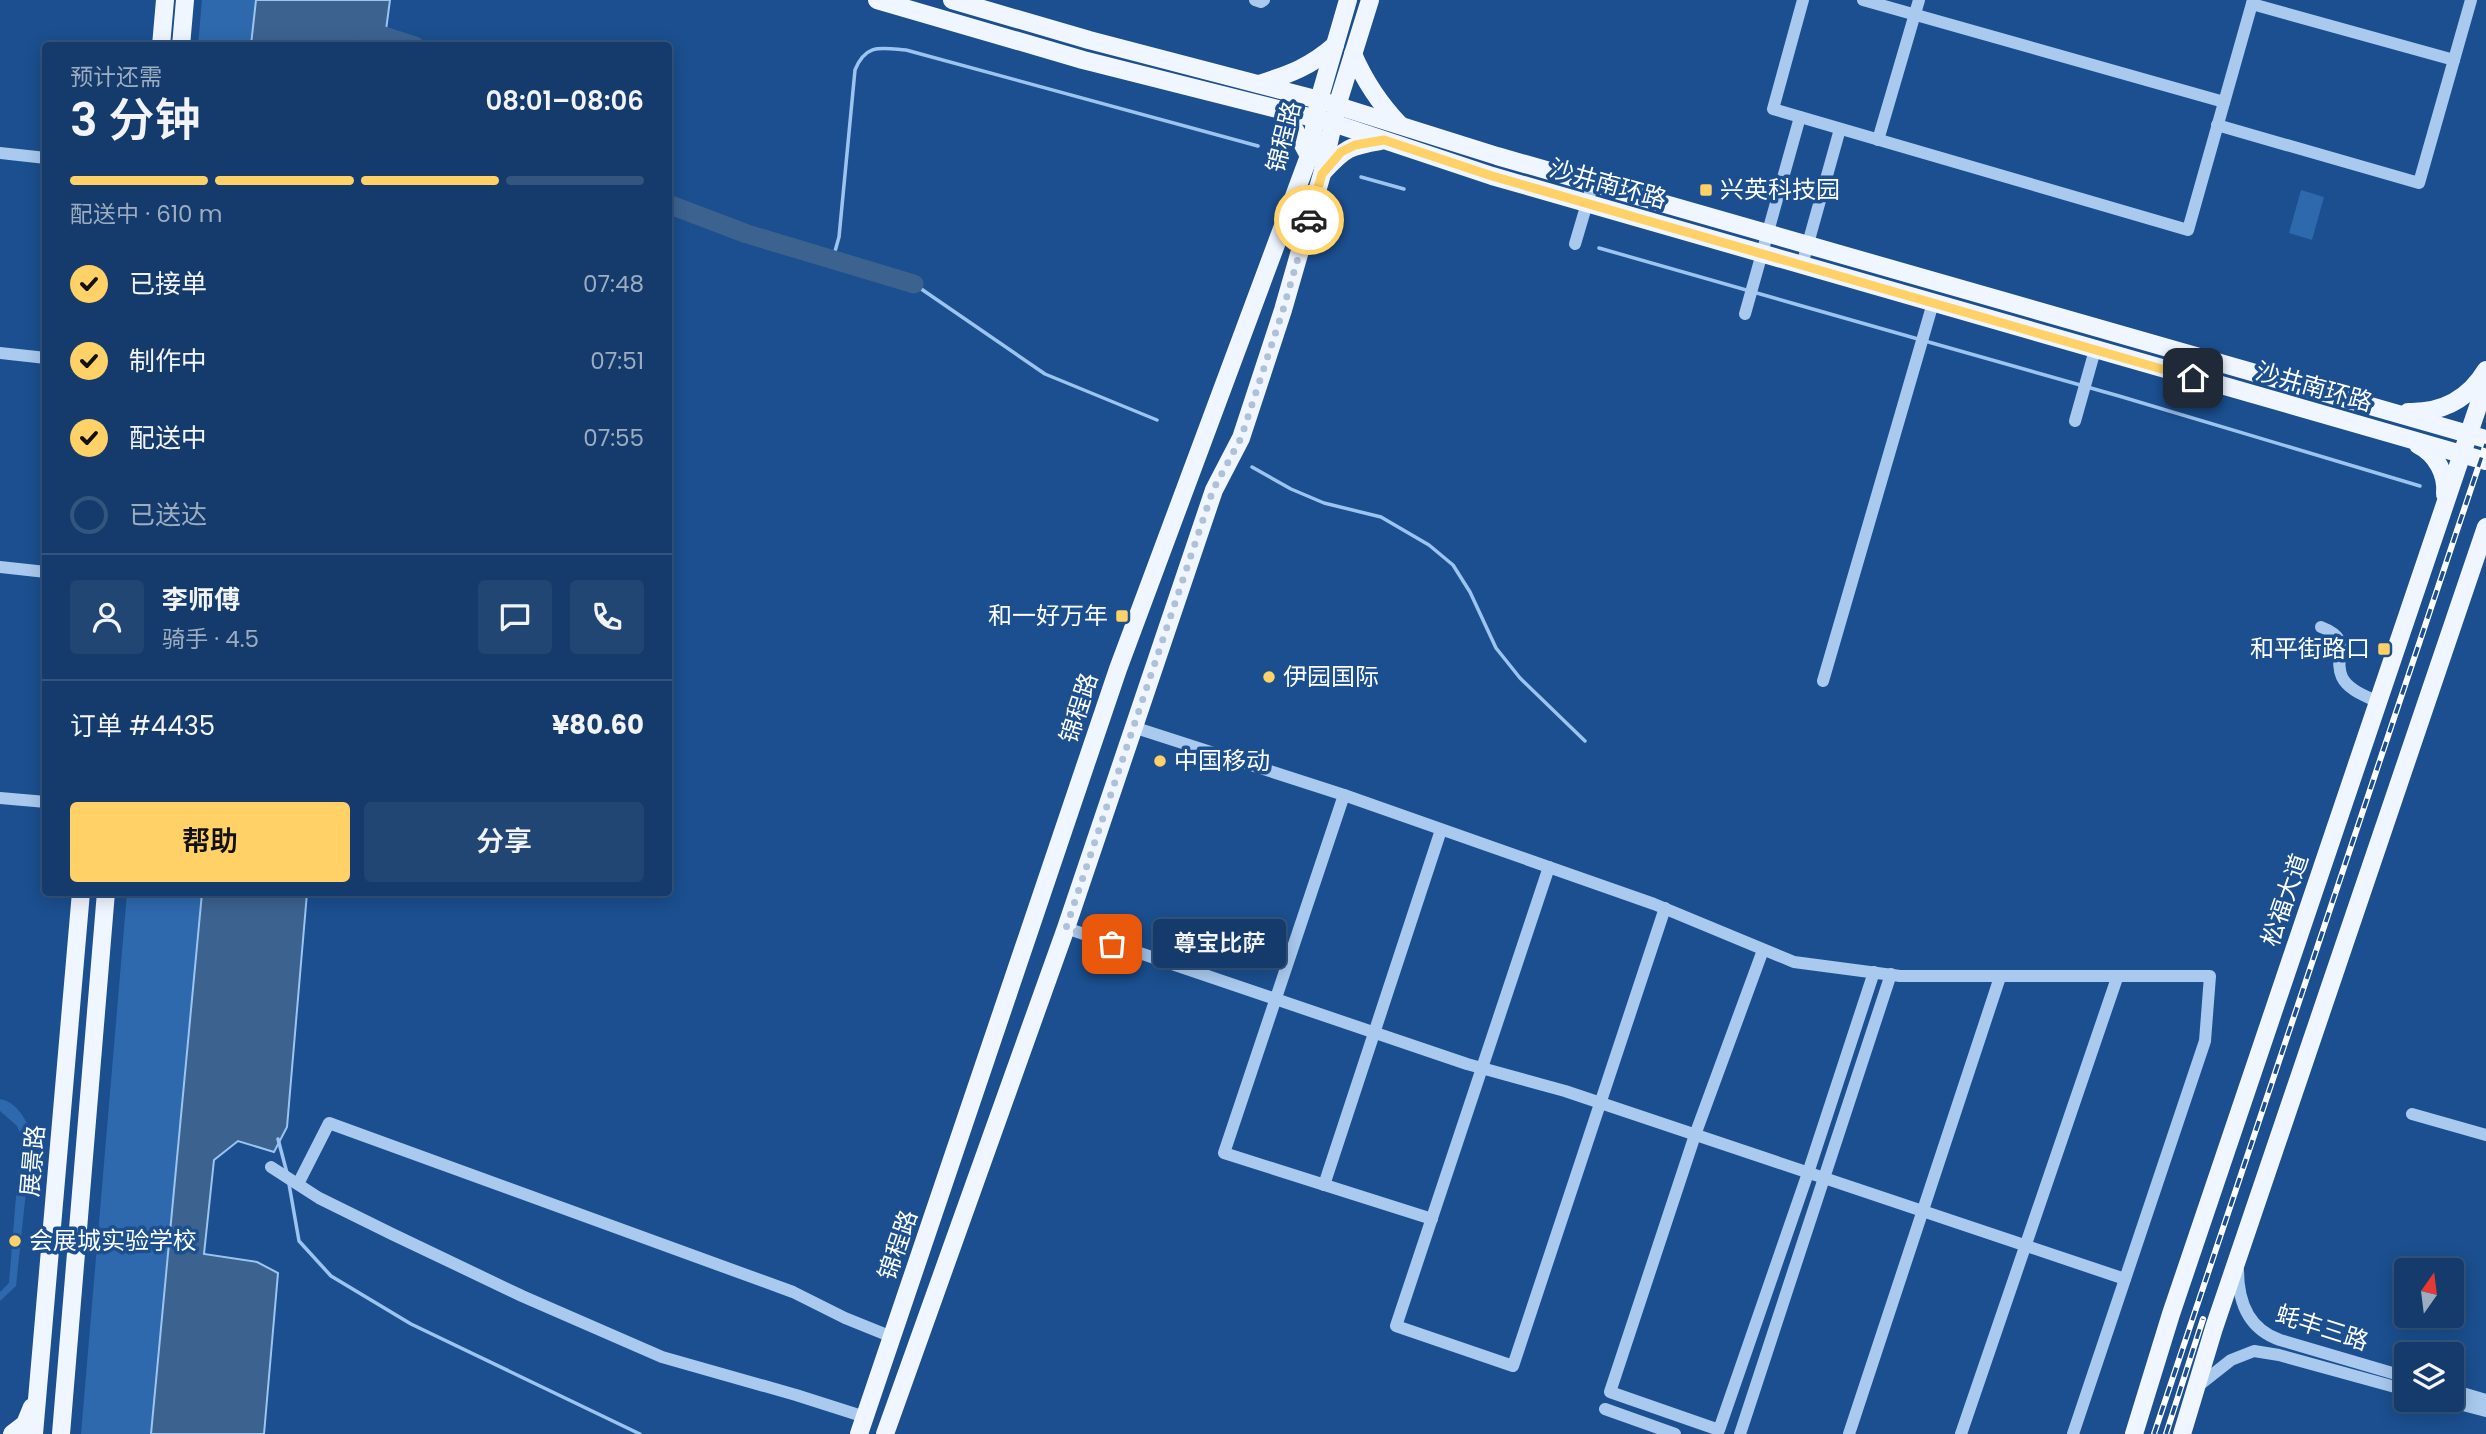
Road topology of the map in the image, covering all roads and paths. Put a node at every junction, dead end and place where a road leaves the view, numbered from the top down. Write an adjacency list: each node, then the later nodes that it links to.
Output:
1 (165, 0): 15 (main road)
2 (185, 0): 16 (main road)
3 (877, 0): 23 (main road, 沙井南环路)
4 (952, 0): 20 (main road, 沙井南环路)
5 (1255, 0): 6 (street)
6 (1264, 0)
7 (1348, 0): 17 (main road, 锦程路)
8 (1370, 0): 18 (main road, 锦程路)
9 (1804, 0): 25 (street)
10 (1863, 0): 14 (street)
11 (1919, 0): 14 (street)
12 (2471, 0): 19 (street)
13 (2252, 2): 19 (street); 22 (street)
14 (1915, 15): 22 (street); 30 (street)
15 (161, 42)
16 (181, 42)
17 (1335, 45): 20 (main road); 21 (main road, 锦程路)
18 (1353, 54): 24 (main road, 锦程路); 26 (main road)
19 (2454, 60): 27 (street)
20 (1259, 84): 21 (main road, 沙井南环路)
21 (1319, 100): 24 (main road, 沙井南环路)
22 (2224, 102): 27 (street)
23 (1281, 110): 24 (main road, 沙井南环路); 32 (main road)
24 (1329, 116): 26 (main road, 沙井南环路); 29 (main road, 沙井南环路); 32 (main road, 锦程路); 34 (main road, 锦程路)
25 (1800, 117): 28 (street); 37 (street)
26 (1399, 125): 35 (main road, 沙井南环路)
27 (2217, 125): 30 (street)
28 (1840, 129): 30 (street); 39 (street)
29 (1384, 140): 34 (main road); 36 (main road, 沙井南环路)
30 (1878, 140)
31 (0, 153): 33 (street)
32 (1309, 156): 72 (main road, 锦程路)
33 (42, 158)
34 (1322, 174): 62 (main road, 锦程路)
35 (1593, 183): 36 (street); 37 (main road, 沙井南环路)
36 (1587, 204): 38 (street); 40 (main road, 沙井南环路)
37 (1767, 233): 39 (main road, 沙井南环路); 40 (street)
38 (1575, 244)
39 (1808, 245): 41 (street); 49 (main road, 沙井南环路)
40 (1762, 254): 41 (main road, 沙井南环路); 43 (street)
41 (1802, 265): 42 (main road, 沙井南环路)
42 (1933, 303): 44 (main road, 沙井南环路); 60 (street)
43 (1745, 314)
44 (2095, 350): 50 (street); 52 (main road, 沙井南环路)
45 (0, 353): 46 (street)
46 (42, 358)
47 (2486, 370): 49 (main road)
48 (2486, 383): 51 (main road, 松福大道)
49 (2376, 407): 51 (main road, 沙井南环路)
50 (2076, 421)
51 (2478, 436): 53 (main road, 松福大道)
52 (2403, 438): 53 (main road, 沙井南环路); 55 (main road)
53 (2462, 455): 54 (main road, 沙井南环路); 55 (main road, 松福大道)
54 (2486, 461)
55 (2443, 512): 61 (main road, 松福大道)
56 (2484, 534): 94 (main road)
57 (0, 567): 58 (street)
58 (42, 572)
59 (2321, 627): 61 (street)
60 (1823, 681)
61 (2378, 702): 116 (main road, 松福大道)
62 (1133, 727): 63 (street); 71 (main road, 锦程路)
63 (1343, 796): 66 (street); 79 (street)
64 (0, 798): 65 (street)
65 (42, 802)
66 (1441, 830): 67 (street); 80 (street)
67 (1549, 867): 70 (street); 81 (street)
68 (81, 896): 101 (main road, 展景路)
69 (106, 896): 109 (main road, 展景路)
70 (1665, 908): 74 (street); 82 (street)
71 (1066, 928): 73 (main road, 锦程路); 79 (street)
72 (1029, 936): 73 (main road); 96 (main road, 锦程路)
73 (1059, 945): 110 (main road, 锦程路)
74 (1763, 950): 75 (street); 84 (street)
75 (1874, 972): 76 (street); 87 (street)
76 (1891, 974): 77 (street); 88 (street)
77 (2000, 977): 78 (street); 91 (street)
78 (2118, 978): 93 (street); 95 (street)
79 (1275, 999): 80 (street); 90 (street)
80 (1373, 1032): 81 (street); 90 (street)
81 (1482, 1068): 82 (street); 92 (street)
82 (1599, 1103): 84 (street); 92 (street)
83 (2412, 1114): 85 (street)
84 (1695, 1135): 87 (street); 87 (street)
85 (2486, 1135)
86 (271, 1167): 89 (street)
87 (1808, 1173): 88 (street)
88 (1823, 1178): 91 (street); 112 (street)
89 (298, 1184): 96 (street); 106 (street)
90 (1324, 1185): 92 (street)
91 (1924, 1213): 93 (street); 113 (street)
92 (1432, 1219)
93 (2025, 1247): 95 (street); 114 (street)
94 (2237, 1258): 97 (street, 蚝丰三路); 99 (main road)
95 (2126, 1279): 115 (street)
96 (892, 1337): 106 (main road, 锦程路)
97 (2394, 1373)
98 (2394, 1387): 99 (street, 蚝丰三路)
99 (2195, 1388): 117 (main road)
100 (2464, 1394): 102 (street)
101 (37, 1395): 107 (main road); 108 (main road, 展景路)
102 (2486, 1400)
103 (2464, 1405): 105 (street)
104 (1605, 1409): 111 (street)
105 (2486, 1411)
106 (862, 1426)
107 (12, 1434)
108 (34, 1434)
109 (61, 1434)
110 (886, 1434)
111 (1675, 1434)
112 (1740, 1434)
113 (1849, 1434)
114 (1961, 1434)
115 (2073, 1434)
116 (2134, 1434)
117 (2182, 1434)

